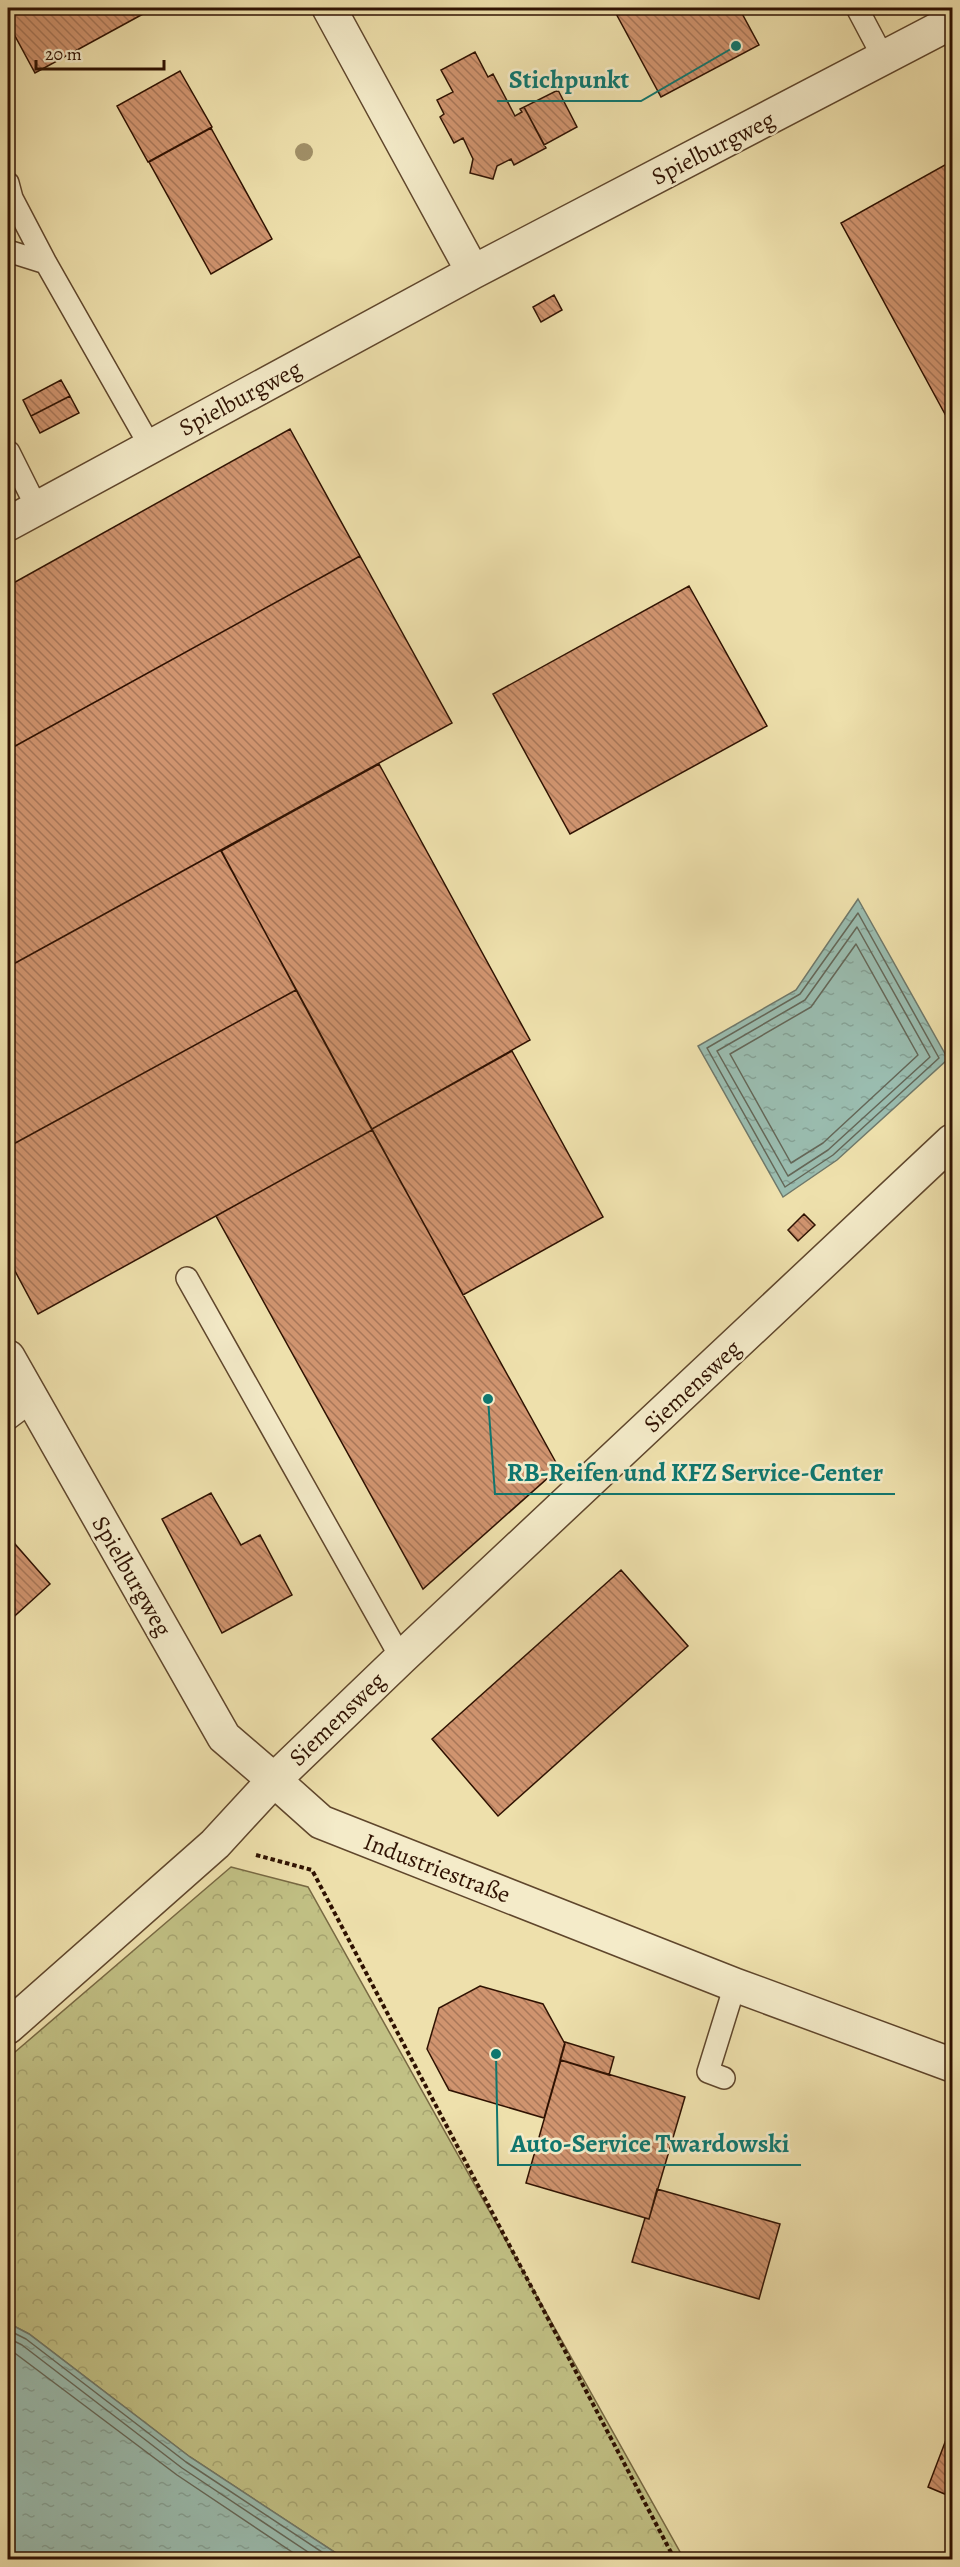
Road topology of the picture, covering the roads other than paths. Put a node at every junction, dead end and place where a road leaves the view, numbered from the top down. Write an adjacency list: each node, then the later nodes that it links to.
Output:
1 (329, 8): 8 (street)
2 (857, 8): 4 (lane)
3 (952, 22): 4 (street, Spielburgweg)
4 (884, 59): 8 (street, Spielburgweg)
5 (8, 183): 7 (lane)
6 (8, 251): 7 (lane)
7 (46, 263): 9 (lane)
8 (473, 272): 9 (street, Spielburgweg)
9 (150, 446): 11 (street, Spielburgweg)
10 (8, 453): 11 (lane)
11 (38, 508): 12 (street, Spielburgweg)
12 (8, 524)
13 (952, 1141): 17 (street, Siemensweg)
14 (187, 1278): 17 (lane)
15 (8, 1357): 16 (street, Spielburgweg)
16 (20, 1410): 18 (street, Spielburgweg)
17 (401, 1658): 18 (street, Siemensweg)
18 (273, 1780): 19 (street, Industriestraße); 20 (street)
19 (735, 1985): 21 (street, Industriestraße); 22 (lane)
20 (8, 2027)
21 (952, 2065)
22 (709, 2072)

